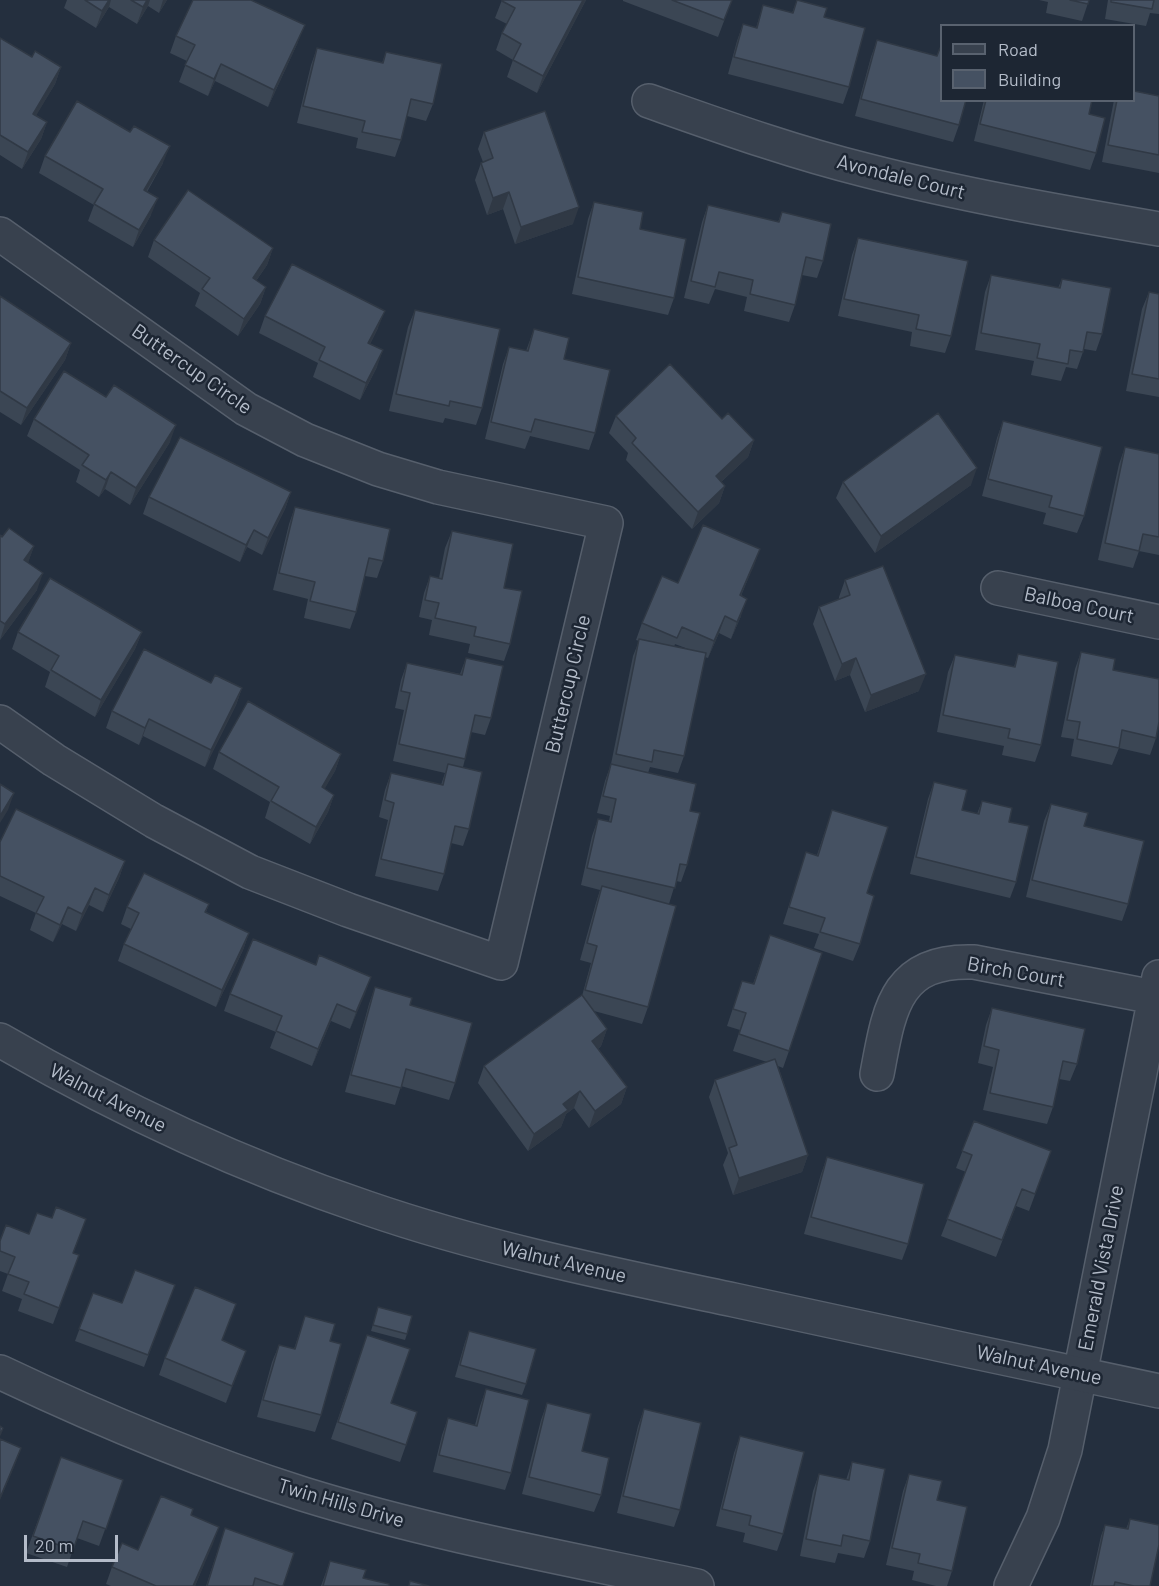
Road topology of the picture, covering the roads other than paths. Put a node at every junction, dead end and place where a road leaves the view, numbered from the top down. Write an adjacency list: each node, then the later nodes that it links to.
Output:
1 (649, 101): 2 (street, Avondale Court)
2 (1159, 229)
3 (0, 234): 6 (street, Buttercup Circle)
4 (998, 588): 5 (street, Balboa Court)
5 (1159, 622)
6 (0, 722)
7 (1157, 990): 9 (street, Birch Court); 11 (street, Emerald Vista Drive)
8 (0, 1040): 11 (street, Walnut Avenue)
9 (877, 1074)
10 (0, 1372): 13 (street, Twin Hills Drive)
11 (1081, 1374): 12 (street, Walnut Avenue); 14 (street, Emerald Vista Drive)
12 (1159, 1391)
13 (697, 1586)
14 (1011, 1586)

